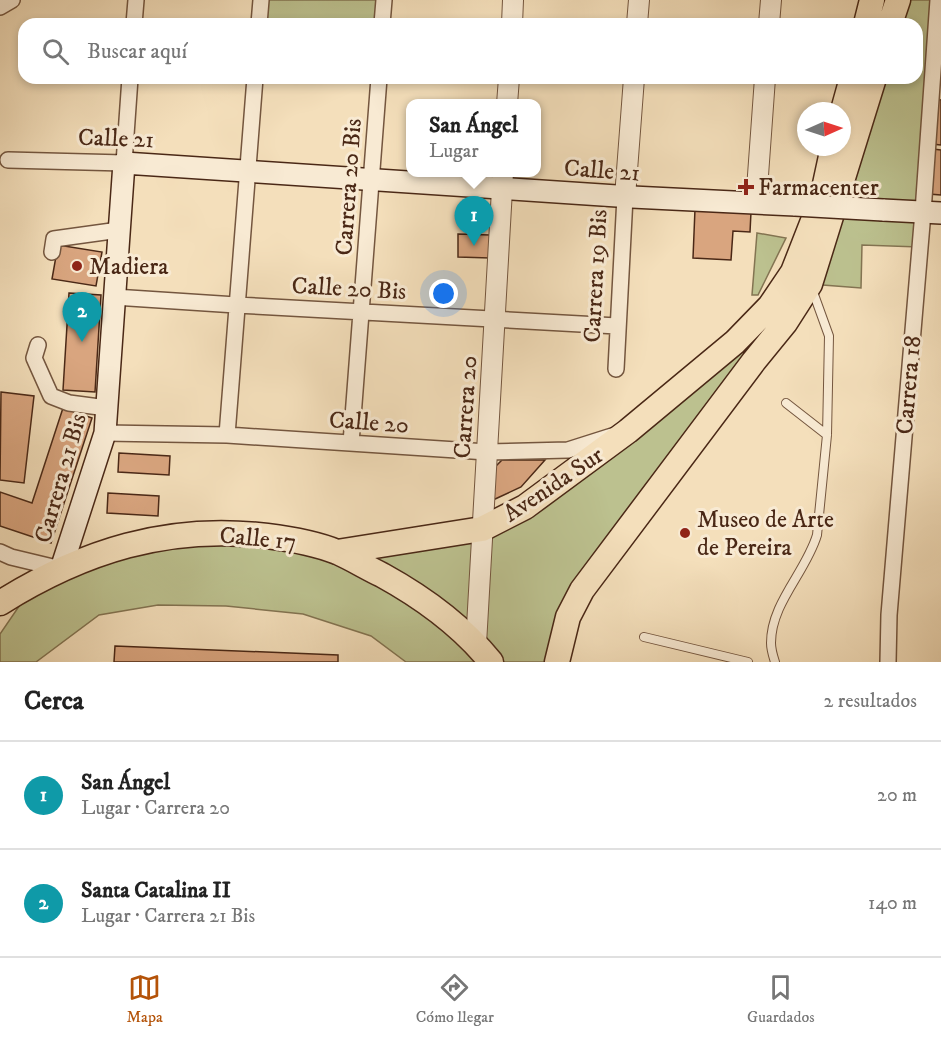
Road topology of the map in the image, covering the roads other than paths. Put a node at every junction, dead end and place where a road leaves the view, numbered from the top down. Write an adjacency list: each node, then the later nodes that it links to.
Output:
1 (12, 0): 11 (street)
2 (136, 0): 12 (street)
3 (261, 0): 13 (street)
4 (384, 0): 14 (street)
5 (513, 0): 15 (street)
6 (639, 0): 16 (street)
7 (771, 0): 17 (street)
8 (872, 0): 18 (main road)
9 (898, 0): 19 (main road)
10 (938, 0): 28 (street, Carrera 18)
11 (0, 7)
12 (134, 18)
13 (260, 18)
14 (382, 18)
15 (512, 18)
16 (638, 18)
17 (770, 18)
18 (868, 18)
19 (892, 18)
20 (130, 84): 33 (street, Carrera 21 Bis)
21 (254, 84): 34 (street)
22 (379, 84): 35 (street, Carrera 20 Bis)
23 (509, 84): 29 (street)
24 (634, 84): 37 (street, Carrera 19 Bis)
25 (765, 84): 38 (street)
26 (850, 84): 30 (main road)
27 (872, 84): 42 (main road)
28 (936, 86): 39 (street, Carrera 18)
29 (507, 99)
30 (845, 102)
31 (831, 156): 42 (main road)
32 (8, 160): 33 (street, Calle 21)
33 (124, 164): 34 (main road, Calle 21); 40 (main road, Carrera 21 Bis)
34 (246, 171): 35 (main road, Calle 21); 44 (street)
35 (371, 180): 36 (main road, Calle 21); 45 (street, Carrera 20 Bis)
36 (503, 181): 37 (main road, Calle 21); 46 (street, Carrera 20)
37 (625, 197): 38 (main road, Calle 21); 47 (street, Carrera 19 Bis)
38 (756, 203): 39 (main road, Calle 21, bridge)
39 (932, 213): 68 (street, Carrera 18)
40 (119, 230): 41 (street); 43 (main road, Carrera 21 Bis)
41 (52, 252)
42 (801, 278): 52 (main road, Avenida Sur); 55 (lane); 65 (main road)
43 (114, 297): 44 (street, Calle 20 Bis); 51 (main road, Carrera 21 Bis)
44 (236, 305): 45 (street, Calle 20 Bis); 54 (street)
45 (362, 311): 46 (street, Calle 20 Bis); 56 (street, Carrera 20 Bis)
46 (496, 320): 47 (street, Calle 20 Bis); 57 (street, Carrera 20)
47 (617, 326): 49 (street, Carrera 19 Bis)
48 (38, 345): 51 (street)
49 (616, 369)
50 (786, 403): 55 (lane)
51 (106, 408): 53 (main road, Carrera 21 Bis)
52 (628, 431): 57 (street, Calle 20); 58 (main road, Avenida Sur)
53 (105, 432): 54 (street, Calle 20); 61 (main road, Carrera 21 Bis)
54 (227, 435): 56 (street, Calle 20)
55 (826, 435): 67 (lane)
56 (351, 443): 57 (street, Calle 20)
57 (487, 452): 58 (street, Carrera 20)
58 (482, 530): 60 (main road, Avenida Sur); 64 (street, Carrera 20)
59 (0, 552): 61 (street)
60 (337, 552): 61 (main road, Calle 17); 64 (main road, Calle 17)
61 (61, 569): 62 (main road, Calle 17)
62 (0, 603)
63 (644, 638): 66 (lane)
64 (484, 653)
65 (557, 662)
66 (747, 662)
67 (775, 662)
68 (888, 662)

